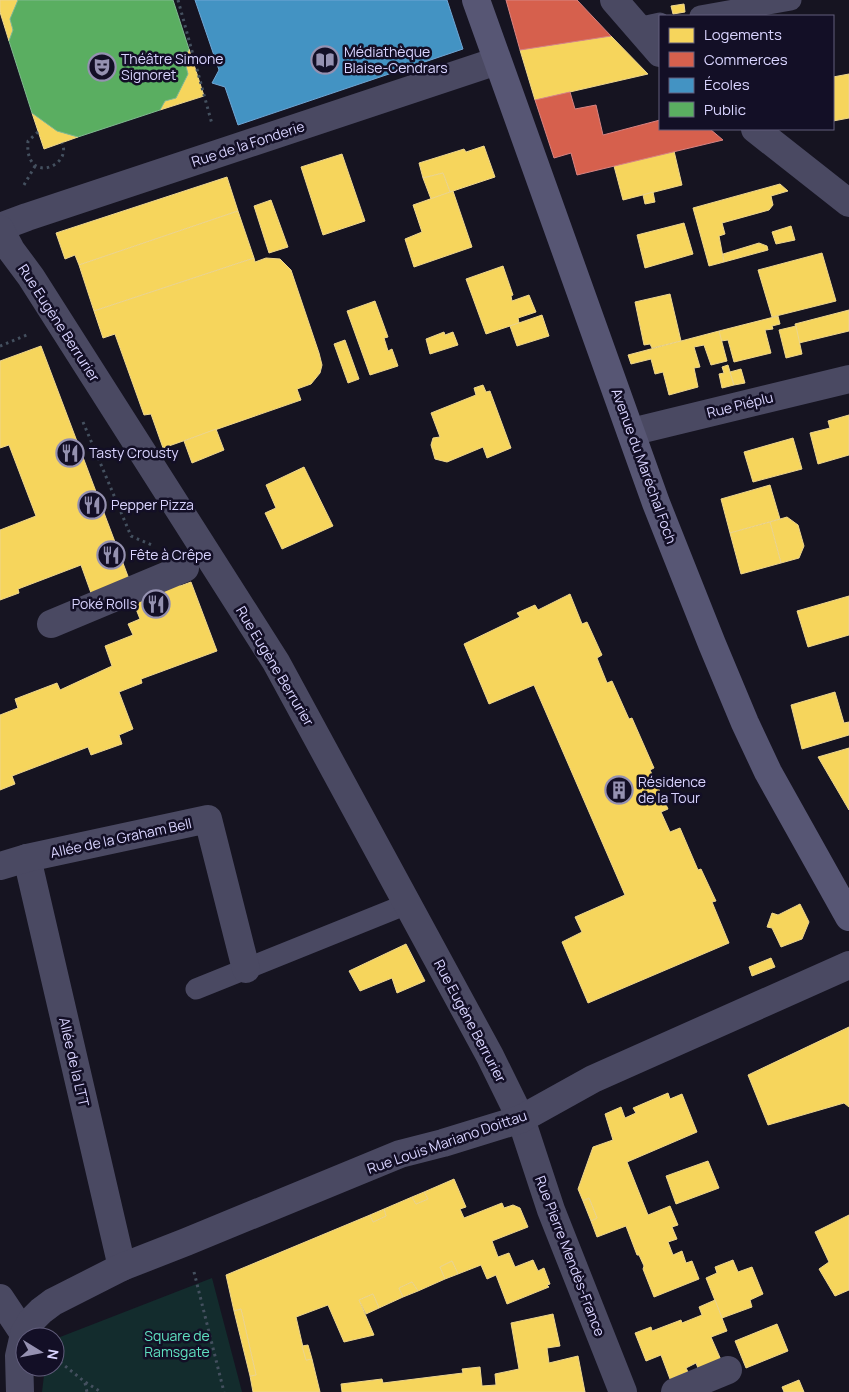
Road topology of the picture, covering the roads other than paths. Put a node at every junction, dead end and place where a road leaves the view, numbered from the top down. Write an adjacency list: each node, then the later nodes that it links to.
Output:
1 (476, 0): 7 (main road, Avenue du Maréchal Foch)
2 (614, 0): 5 (street)
3 (791, 0): 4 (lane)
4 (706, 15)
5 (649, 26): 6 (street)
6 (659, 51)
7 (497, 61): 10 (street, Rue de la Fonderie); 12 (main road, Avenue du Maréchal Foch)
8 (756, 130): 9 (street)
9 (849, 204)
10 (3, 240): 17 (street, Rue Eugène Berrurier)
11 (849, 379): 12 (street, Rue Piéplu)
12 (631, 432): 18 (main road, Avenue du Maréchal Foch)
13 (185, 568): 14 (street)
14 (51, 624)
15 (27, 858): 16 (street, Allée de la Graham Bell); 20 (street, Allée de la Graham Bell); 23 (street, Allée de la LTT)
16 (0, 866)
17 (407, 904): 20 (lane); 22 (street, Rue Eugène Berrurier)
18 (849, 917)
19 (849, 965): 22 (street, Rue Louis Mariano Doittau)
20 (246, 969): 21 (lane)
21 (196, 989)
22 (521, 1119): 23 (street, Rue Louis Mariano Doittau); 30 (street, Rue Pierre Mendès-France)
23 (122, 1267): 26 (street, Rue Louis Mariano Doittau)
24 (0, 1298): 25 (street)
25 (19, 1327)
26 (28, 1327)
27 (728, 1370): 31 (street)
28 (20, 1377): 29 (street)
29 (20, 1392)
30 (623, 1392)
31 (675, 1392)

